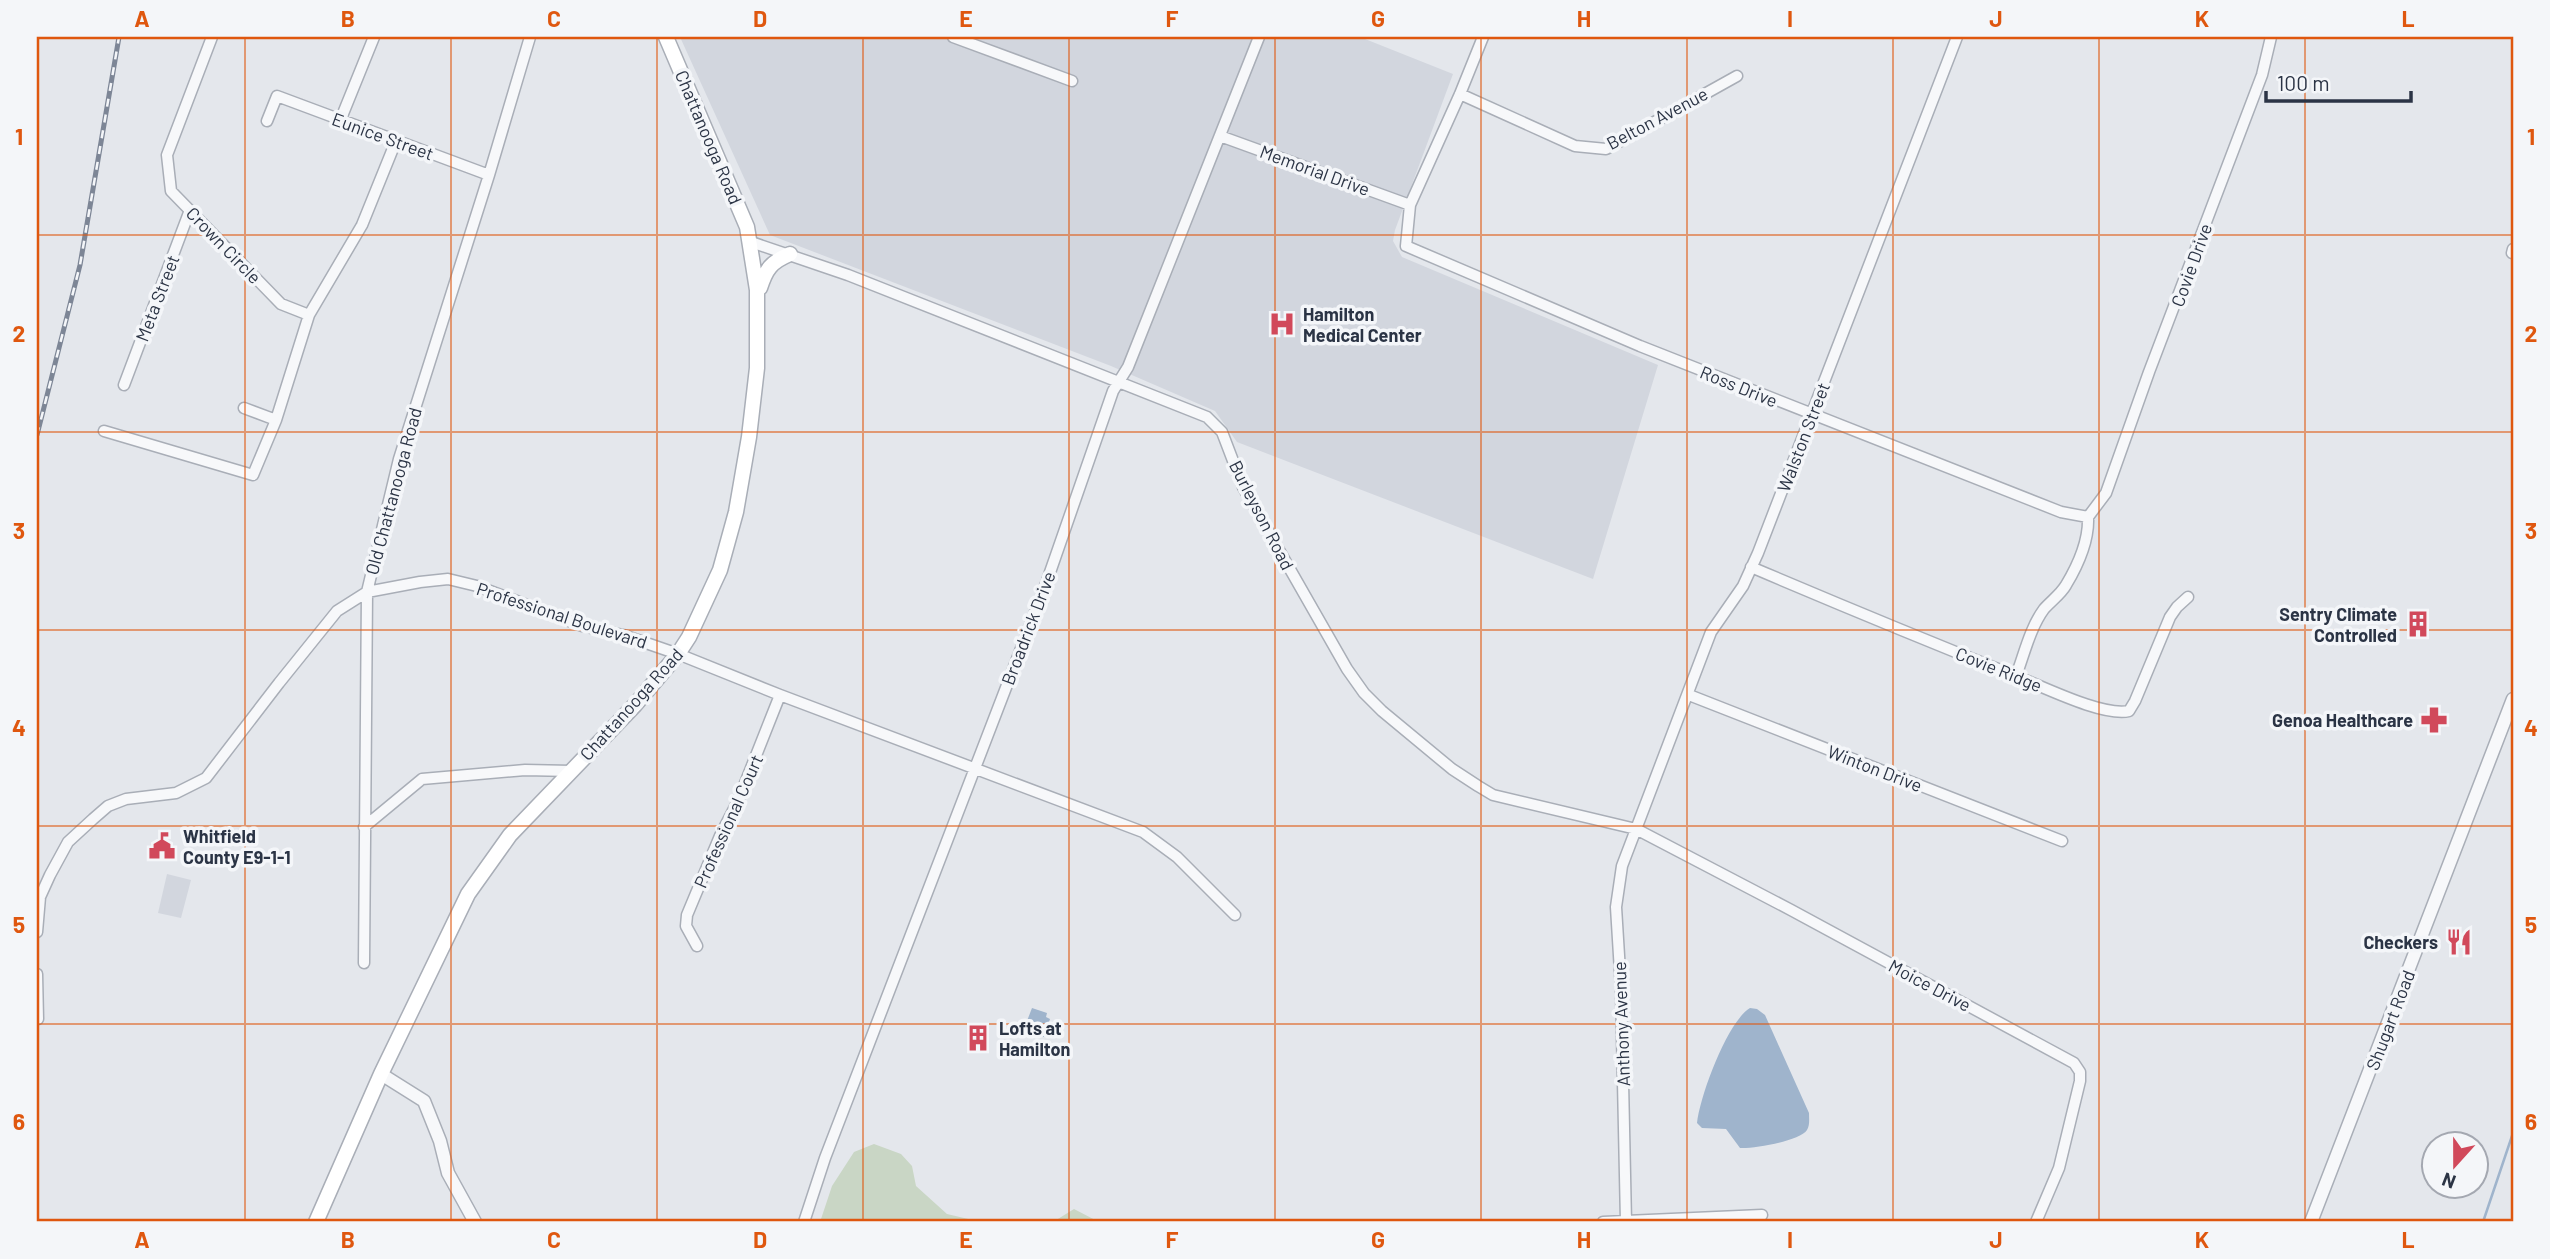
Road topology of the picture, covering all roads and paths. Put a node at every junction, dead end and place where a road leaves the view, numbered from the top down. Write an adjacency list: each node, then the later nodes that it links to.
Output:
1 (212, 37): 19 (street, Crown Circle)
2 (373, 37): 14 (street)
3 (530, 37): 17 (street, Old Chattanooga Road)
4 (666, 37): 20 (main road, Chattanooga Road)
5 (953, 37): 11 (street)
6 (1259, 37): 15 (street, Broadrick Drive)
7 (1483, 37): 12 (street)
8 (1957, 37): 27 (street, Walston Street)
9 (2271, 37): 30 (street, Covie Drive)
10 (1737, 76): 12 (street, Belton Avenue)
11 (1072, 80)
12 (1460, 94): 18 (street)
13 (267, 121): 14 (street, Eunice Street)
14 (340, 121): 16 (street, Eunice Street)
15 (1220, 135): 18 (street, Memorial Drive); 24 (street, Broadrick Drive)
16 (396, 141): 17 (street, Eunice Street); 23 (street)
17 (489, 175): 32 (street, Old Chattanooga Road)
18 (1410, 205): 27 (street, Ross Drive)
19 (190, 210): 23 (street, Crown Circle); 25 (street, Meta Street)
20 (751, 242): 21 (street, Burleyson Road); 22 (main road, Chattanooga Road)
21 (790, 254): 22 (main road); 24 (street, Burleyson Road)
22 (758, 296): 34 (main road, Chattanooga Road)
23 (309, 315): 28 (street)
24 (1119, 382): 39 (street, Broadrick Drive); 42 (street, Burleyson Road)
25 (124, 385)
26 (244, 408): 28 (street)
27 (1812, 415): 30 (street, Ross Drive); 31 (street, Walston Street)
28 (276, 420): 29 (street)
29 (103, 430)
30 (2088, 517): 35 (street)
31 (1751, 567): 35 (street, Covie Ridge); 37 (street, Walston Street)
32 (367, 592): 34 (street, Professional Boulevard); 41 (street, Old Chattanooga Road); 45 (street, Professional Boulevard)
33 (2188, 597): 35 (street, Covie Ridge)
34 (678, 654): 36 (street, Professional Boulevard); 40 (main road, Chattanooga Road)
35 (2016, 676)
36 (780, 695): 39 (street, Professional Boulevard); 46 (street, Professional Court)
37 (1689, 695): 42 (street, Walston Street); 43 (street, Winton Drive)
38 (2513, 699): 58 (street, Shugart Road)
39 (975, 767): 44 (street, Professional Boulevard); 54 (street, Broadrick Drive)
40 (572, 771): 41 (street); 50 (main road, Chattanooga Road)
41 (364, 827): 47 (street, Old Chattanooga Road)
42 (1636, 830): 56 (street, Anthony Avenue); 57 (street, Moice Drive)
43 (2062, 841)
44 (1236, 915)
45 (37, 932)
46 (697, 946)
47 (364, 963)
48 (37, 974): 49 (street)
49 (38, 1020)
50 (381, 1074): 52 (main road, Chattanooga Road); 53 (street)
51 (1762, 1215): 56 (street)
52 (316, 1222)
53 (475, 1222)
54 (804, 1222)
55 (1603, 1222): 56 (street)
56 (1626, 1222)
57 (2036, 1222)
58 (2311, 1222)

